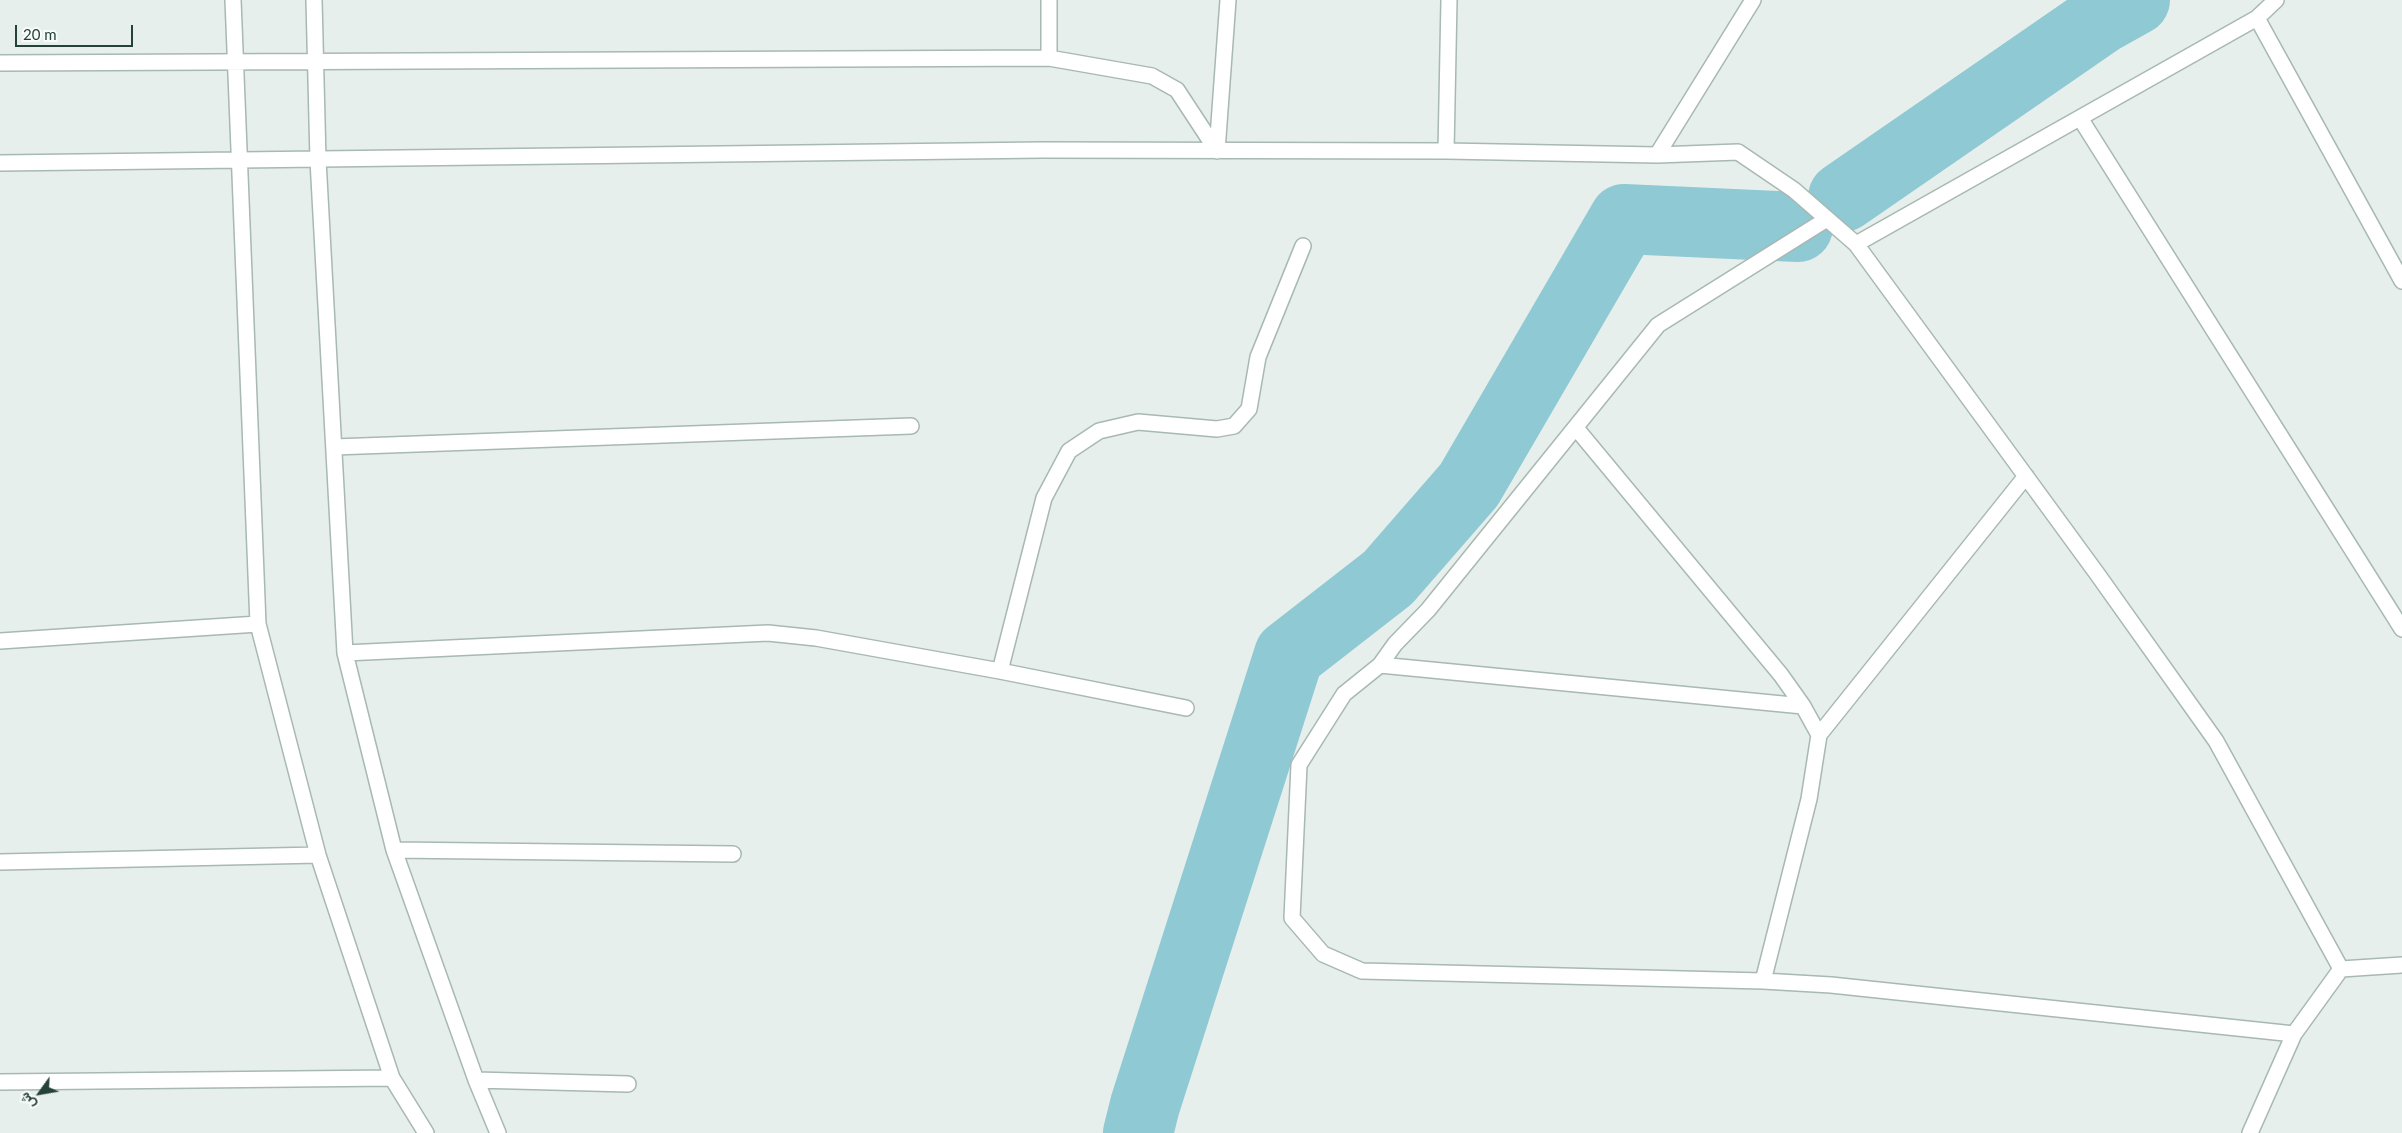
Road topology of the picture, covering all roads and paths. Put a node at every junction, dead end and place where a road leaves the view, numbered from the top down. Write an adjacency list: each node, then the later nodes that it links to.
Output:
1 (234, 0): 12 (street)
2 (314, 0): 10 (street)
3 (1050, 0): 9 (street)
4 (1228, 0): 14 (street)
5 (1449, 0): 15 (street)
6 (1753, 0): 16 (street)
7 (2276, 0): 8 (street)
8 (2258, 18): 13 (street); 23 (street)
9 (1049, 58): 10 (street); 14 (street)
10 (315, 62): 12 (street); 17 (street)
11 (0, 63): 12 (street)
12 (235, 63): 18 (street)
13 (2080, 118): 21 (street); 29 (street)
14 (1217, 151): 15 (street); 17 (street)
15 (1446, 151): 16 (street)
16 (1657, 155): 20 (street)
17 (318, 160): 18 (street); 26 (street)
18 (239, 161): 19 (street); 28 (street)
19 (0, 163)
20 (1827, 219): 21 (street); 25 (street)
21 (1856, 244): 27 (street)
22 (1303, 246): 33 (street)
23 (2402, 281)
24 (911, 426): 26 (street)
25 (1576, 428): 32 (street); 34 (street)
26 (334, 447): 31 (street)
27 (2026, 476): 36 (street); 42 (street)
28 (258, 624): 30 (street); 38 (street)
29 (2402, 630)
30 (0, 641)
31 (345, 653): 33 (street); 37 (street)
32 (1380, 665): 34 (street); 43 (street)
33 (1000, 671): 35 (street)
34 (1803, 706): 36 (street)
35 (1186, 708)
36 (1819, 735): 43 (street)
37 (394, 850): 39 (street); 46 (street)
38 (318, 854): 40 (street); 45 (street)
39 (733, 854)
40 (0, 862)
41 (2402, 965): 42 (street)
42 (2341, 969): 44 (street)
43 (1763, 980): 44 (street)
44 (2294, 1034): 51 (street)
45 (392, 1078): 47 (street); 49 (street)
46 (476, 1080): 48 (street); 50 (street)
47 (0, 1082)
48 (628, 1084)
49 (426, 1133)
50 (498, 1133)
51 (2250, 1133)

